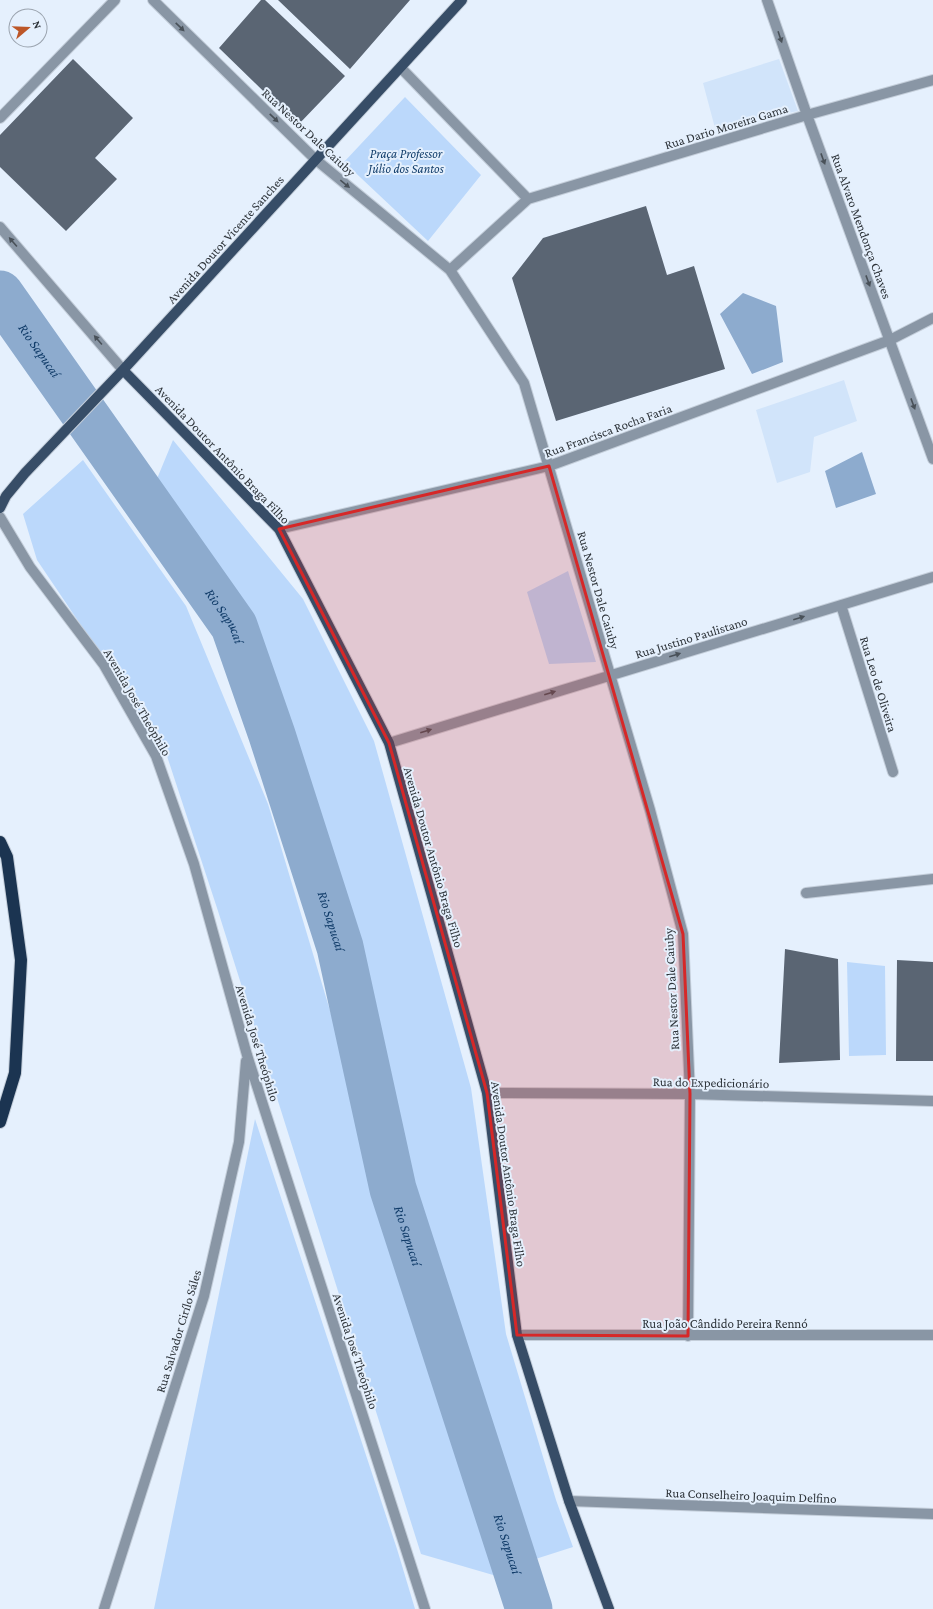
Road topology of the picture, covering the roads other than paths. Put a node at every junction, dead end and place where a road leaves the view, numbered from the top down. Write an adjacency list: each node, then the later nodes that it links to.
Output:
1 (115, 0): 8 (street)
2 (153, 0): 9 (street, Rua Nestor Dale Caiuby, one-way to 9)
3 (462, 0): 5 (main road, Avenida Doutor Vicente Sanches)
4 (768, 0): 7 (street, Rua Alvaro Mendonça Chaves, one-way to 7)
5 (401, 68): 9 (main road, Avenida Doutor Vicente Sanches); 10 (street)
6 (933, 80): 7 (street, Rua Dario Moreira Gama)
7 (807, 115): 10 (street, Rua Dario Moreira Gama); 14 (street, Rua Alvaro Mendonça Chaves, one-way to 14)
8 (0, 118)
9 (315, 159): 12 (street, Rua Nestor Dale Caiuby, one-way to 12); 15 (main road, Avenida Doutor Vicente Sanches)
10 (528, 200): 12 (street)
11 (0, 227): 15 (street, Avenida Doutor Antônio Braga Filho, one-way to 11)
12 (450, 270): 17 (street, Rua Nestor Dale Caiuby)
13 (933, 318): 14 (street, Rua Francisca Rocha Faria)
14 (890, 340): 16 (street, Rua Alvaro Mendonça Chaves, one-way to 16); 17 (street, Rua Francisca Rocha Faria)
15 (124, 370): 18 (main road, Avenida Doutor Vicente Sanches); 21 (main road, Avenida Doutor Antônio Braga Filho)
16 (933, 459)
17 (549, 466): 21 (street, Rua Francisca Rocha Faria); 24 (street, Rua Nestor Dale Caiuby)
18 (3, 497): 19 (main road, Avenida Doutor Vicente Sanches)
19 (0, 508)
20 (0, 516): 30 (street, Avenida José Theóphilo)
21 (279, 529): 25 (main road, Avenida Doutor Antônio Braga Filho)
22 (933, 577): 23 (street, Rua Justino Paulistano)
23 (841, 605): 24 (street, Rua Justino Paulistano, one-way to 23); 26 (street, Rua Leo de Oliveira)
24 (610, 675): 25 (street, Rua Justino Paulistano, one-way to 24); 32 (street, Rua Nestor Dale Caiuby)
25 (388, 743): 31 (main road, Avenida Doutor Antônio Braga Filho)
26 (893, 772)
27 (0, 842): 34 (highway)
28 (933, 879): 29 (street)
29 (806, 893)
30 (247, 1055): 40 (street, Rua Salvador Cirílo Sáles); 41 (street, Avenida José Theóphilo)
31 (488, 1093): 32 (street, Rua do Expedicionário); 35 (main road, Avenida Doutor Antônio Braga Filho)
32 (690, 1094): 33 (street, Rua do Expedicionário); 37 (street, Rua Nestor Dale Caiuby)
33 (933, 1101)
34 (0, 1122)
35 (517, 1335): 37 (street, Rua João Cândido Pereira Rennó); 38 (main road, Avenida Doutor Antônio Braga Filho)
36 (933, 1335): 37 (street, Rua João Cândido Pereira Rennó)
37 (688, 1336)
38 (569, 1501): 39 (street, Rua Conselheiro Joaquim Delfino); 42 (main road, Avenida Doutor Antônio Braga Filho)
39 (933, 1514)
40 (104, 1609)
41 (425, 1609)
42 (609, 1609)

